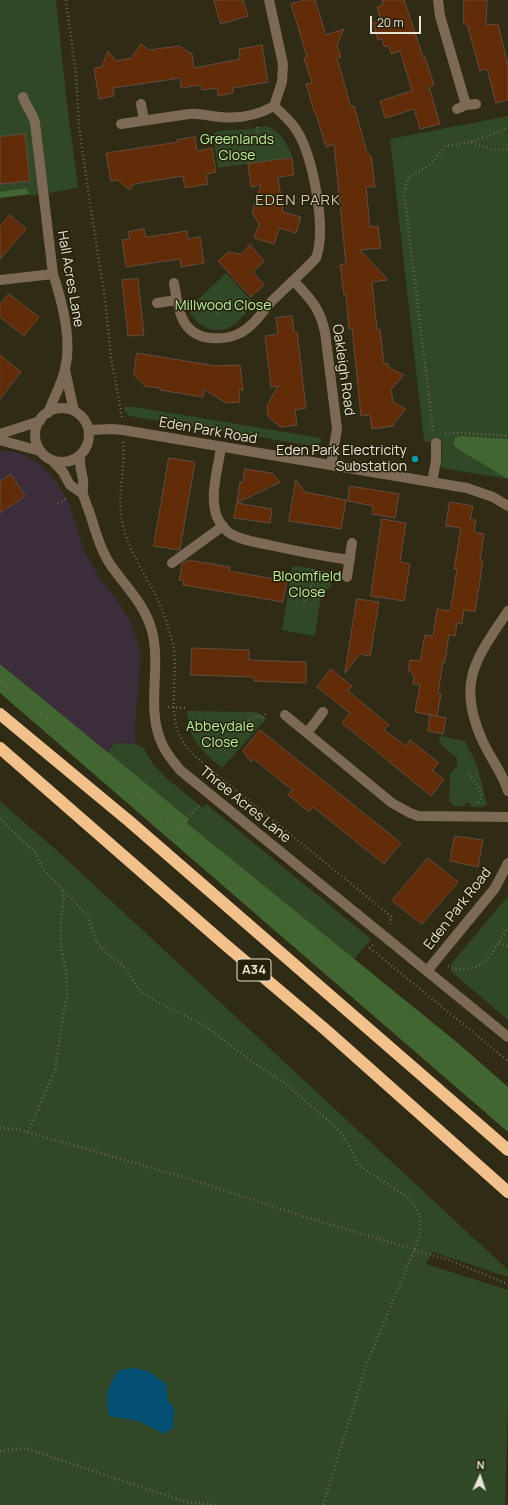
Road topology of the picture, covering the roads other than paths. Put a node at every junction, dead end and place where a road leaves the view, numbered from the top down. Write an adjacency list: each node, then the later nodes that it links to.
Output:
1 (268, 0): 5 (street)
2 (438, 0): 6 (street)
3 (23, 97): 9 (street, Hall Acres Lane)
4 (141, 104): 7 (street)
5 (274, 106): 7 (street); 11 (street)
6 (466, 106)
7 (144, 120): 8 (street)
8 (121, 124)
9 (53, 274): 10 (street); 15 (street, Hall Acres Lane)
10 (0, 280)
11 (294, 281): 13 (street); 27 (street, Oakleigh Road)
12 (174, 283): 13 (street)
13 (176, 300): 14 (street)
14 (156, 303)
15 (65, 370): 16 (street, Hall Acres Lane); 17 (street, Hall Acres Lane)
16 (74, 411): 17 (street); 19 (street)
17 (48, 413): 18 (street)
18 (40, 421): 20 (street); 24 (street)
19 (89, 430): 23 (street, Eden Park Road); 25 (street)
20 (0, 434)
21 (438, 437): 28 (street)
22 (0, 440): 24 (street)
23 (221, 448): 27 (street, Eden Park Road); 31 (street)
24 (40, 451): 26 (street)
25 (80, 455): 26 (street); 29 (street, Three Acres Lane)
26 (52, 460): 29 (street)
27 (331, 465): 28 (street, Eden Park Road)
28 (432, 482): 30 (street, Eden Park Road)
29 (83, 494): 45 (street, Three Acres Lane)
30 (508, 506)
31 (223, 526): 33 (street); 34 (street)
32 (352, 543): 33 (street)
33 (350, 560): 35 (street)
34 (172, 563)
35 (347, 576)
36 (508, 611): 42 (street)
37 (323, 712): 40 (street)
38 (0, 714): 47 (highway, A34)
39 (285, 715): 40 (street)
40 (307, 733): 43 (street)
41 (0, 748): 48 (highway, A34)
42 (508, 791)
43 (508, 818)
44 (508, 864): 45 (street, Eden Park Road)
45 (428, 971): 46 (street, Three Acres Lane)
46 (508, 1037)
47 (508, 1150)
48 (508, 1192)

